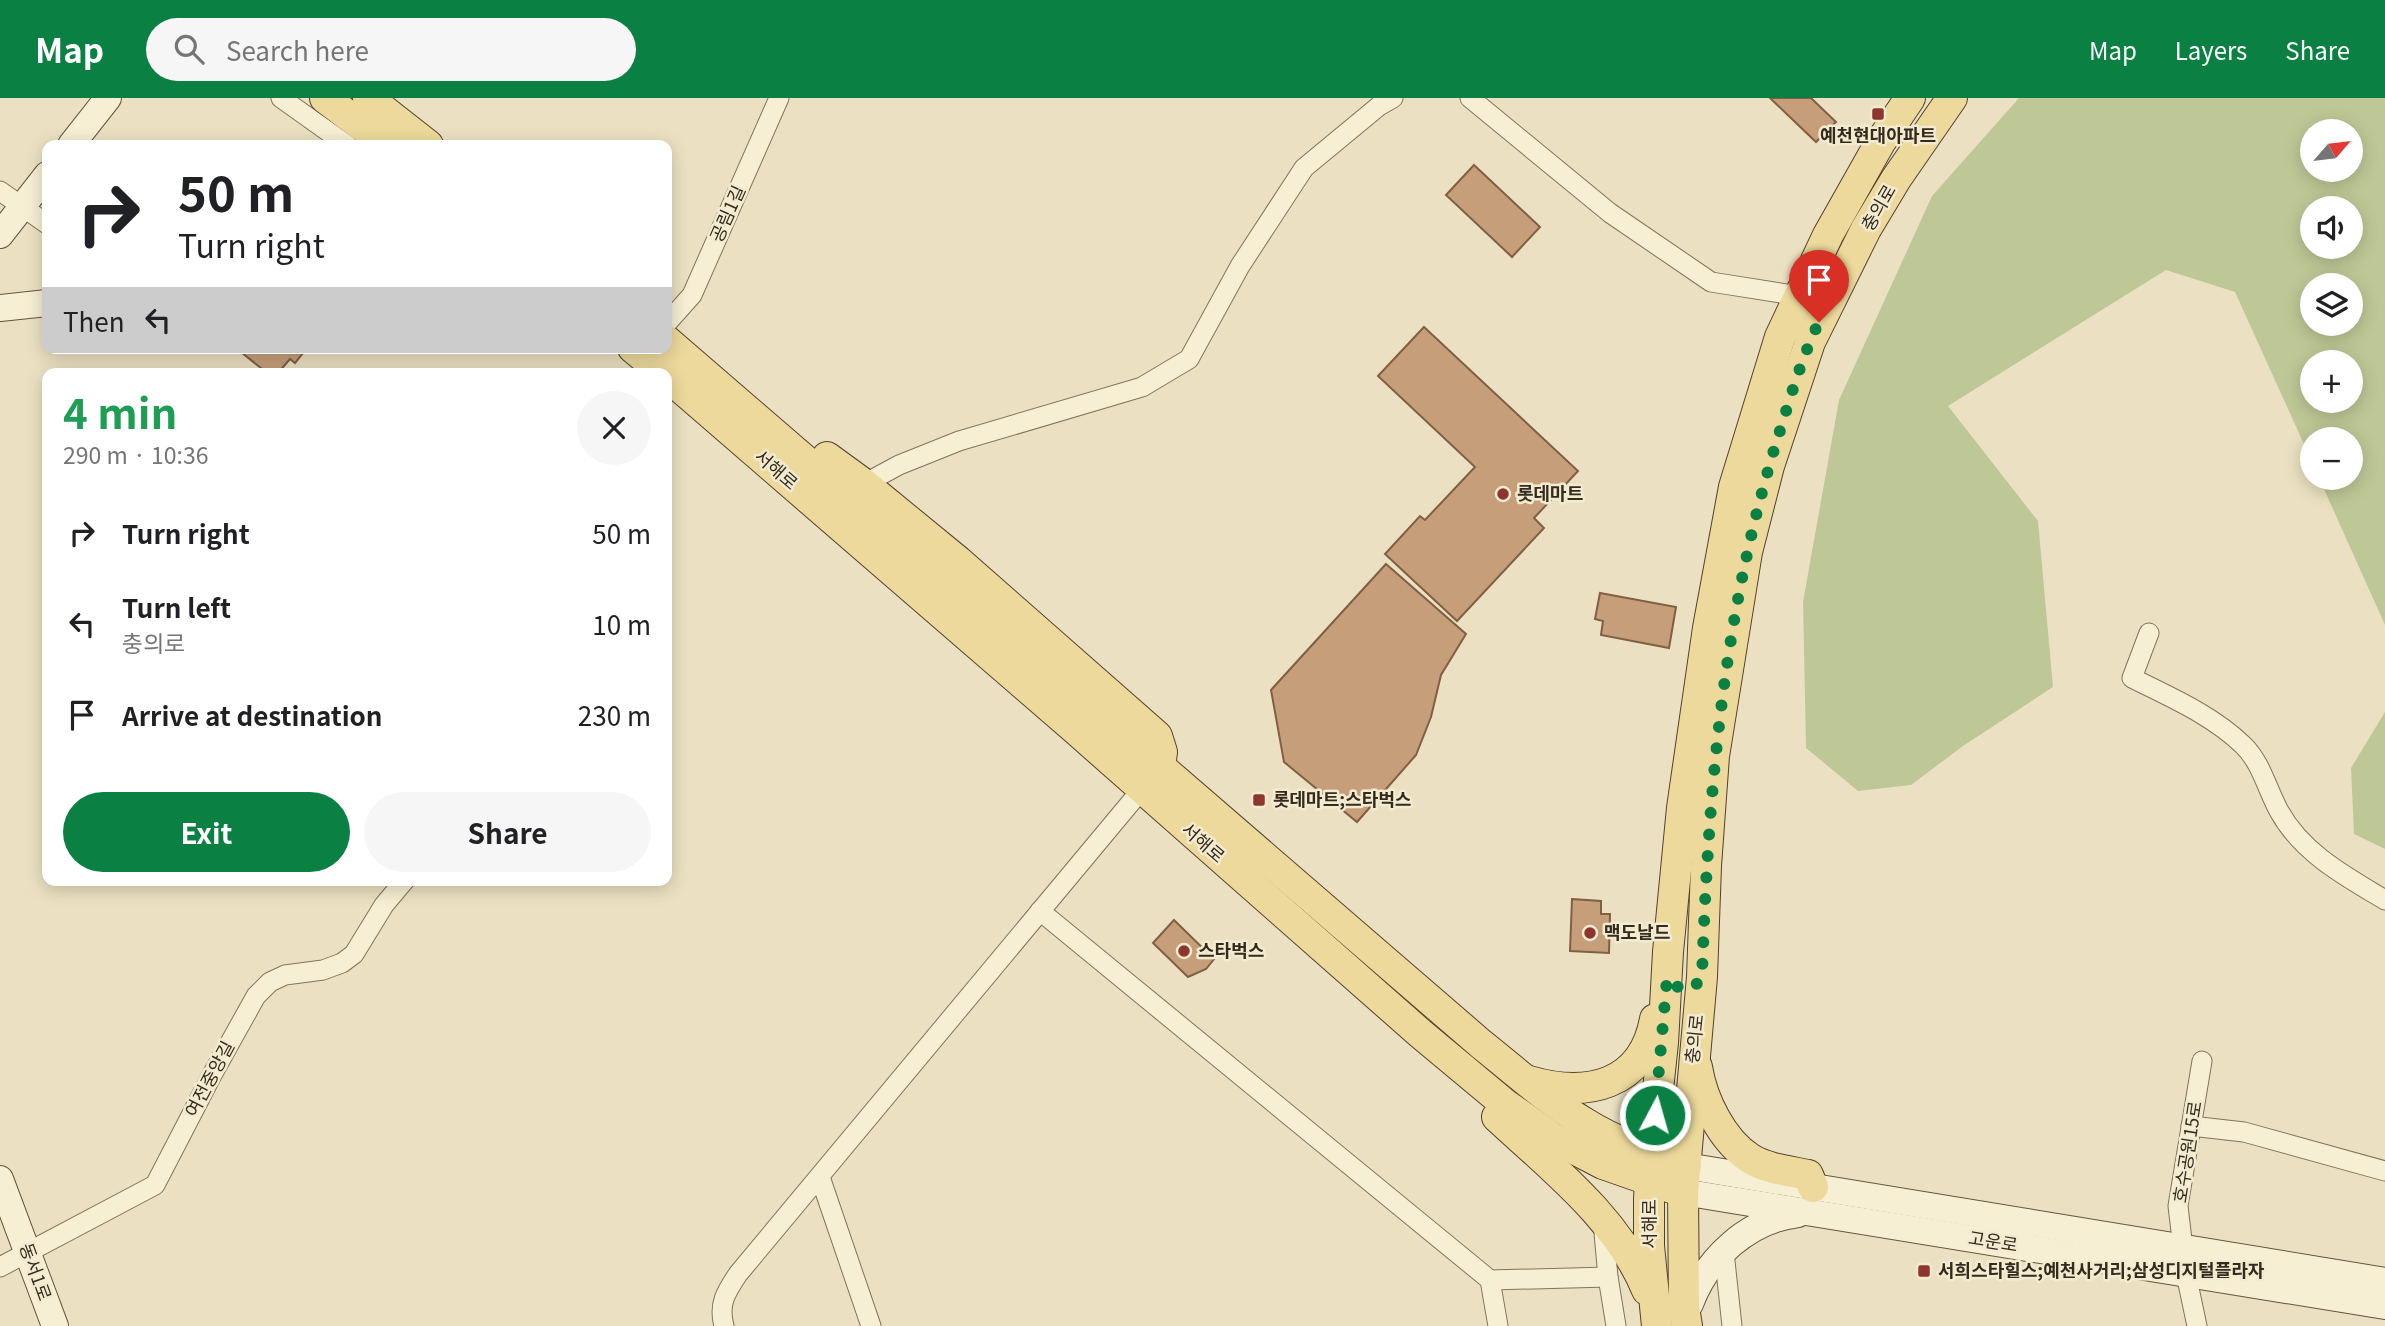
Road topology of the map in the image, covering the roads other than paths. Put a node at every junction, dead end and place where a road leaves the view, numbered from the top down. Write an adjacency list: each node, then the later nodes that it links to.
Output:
1 (108, 98): 11 (main road)
2 (281, 98): 12 (street)
3 (325, 98): 13 (main road)
4 (368, 98): 14 (main road)
5 (779, 98): 23 (street, 공림1길)
6 (1392, 98): 29 (street)
7 (1471, 98): 20 (street)
8 (1952, 98): 10 (main road, 충의로)
9 (1904, 106): 10 (main road); 20 (main road, 충의로)
10 (1927, 133): 35 (main road, 충의로)
11 (75, 140)
12 (340, 140)
13 (380, 140)
14 (422, 140)
15 (42, 181): 17 (main road)
16 (0, 191): 17 (street)
17 (23, 206): 18 (street); 19 (main road)
18 (42, 220)
19 (0, 235)
20 (1800, 296): 36 (main road, 충의로)
21 (42, 304): 22 (main road)
22 (0, 308)
23 (672, 317)
24 (672, 345): 29 (main road)
25 (672, 346): 31 (main road, 서해로)
26 (639, 354): 27 (main road, 서해로)
27 (654, 368)
28 (672, 384): 31 (main road, 서해로)
29 (864, 484): 31 (main road)
30 (2149, 633): 33 (street)
31 (1151, 778): 34 (street); 37 (main road, 서해로); 40 (main road, 서해로)
32 (400, 886): 50 (street, 여전중앙길)
33 (2385, 900)
34 (1040, 911): 45 (street); 55 (street)
35 (1702, 977): 36 (main road); 38 (main road, 충의로)
36 (1667, 978): 40 (main road); 43 (main road, 충의로)
37 (1420, 1034): 41 (main road, 서해로); 49 (main road)
38 (1695, 1045): 47 (main road, 충의로); 48 (main road)
39 (2202, 1060): 42 (street, 호수공원15로)
40 (1529, 1081): 41 (main road); 43 (main road, 서해로)
41 (1505, 1104): 43 (main road, 서해로)
42 (2191, 1126): 44 (street); 52 (street, 호수공원15로)
43 (1650, 1167): 47 (main road); 58 (main road, 서해로)
44 (2385, 1171)
45 (820, 1177): 61 (street); 62 (street)
46 (0, 1179): 50 (main road, 동서1로)
47 (1684, 1179): 48 (main road, 고운로); 59 (main road, 서해로)
48 (1812, 1200): 51 (main road); 52 (main road, 고운로)
49 (1603, 1221): 54 (street); 58 (main road)
50 (27, 1252): 53 (street, 여전중앙길); 60 (main road, 동서1로)
51 (1724, 1252): 59 (main road); 65 (street)
52 (2185, 1261): 56 (main road, 고운로); 57 (main road, 고운로); 66 (street, 호수공원15로)
53 (0, 1267)
54 (1608, 1277): 55 (street); 64 (street)
55 (1490, 1280): 63 (street)
56 (2385, 1281)
57 (2385, 1306)
58 (1655, 1316): 59 (main road)
59 (1685, 1316)
60 (55, 1326)
61 (724, 1326)
62 (871, 1326)
63 (1498, 1326)
64 (1616, 1326)
65 (1732, 1326)
66 (2197, 1326)

